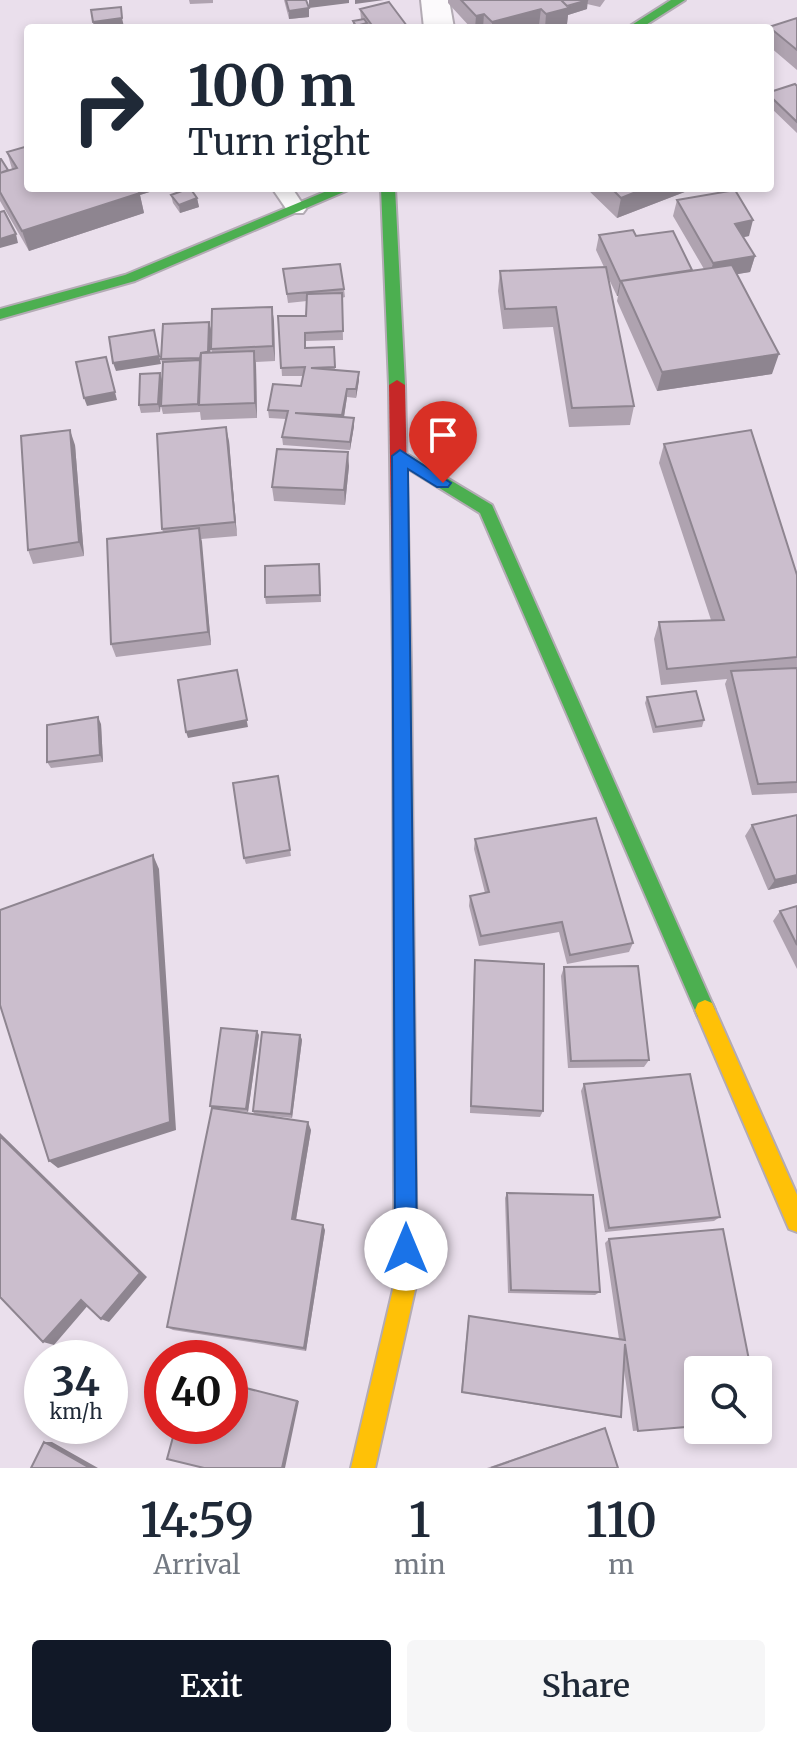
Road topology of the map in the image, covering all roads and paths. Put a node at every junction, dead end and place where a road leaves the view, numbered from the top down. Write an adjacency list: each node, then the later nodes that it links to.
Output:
1 (435, 0): 3 (street)
2 (679, 0): 4 (street)
3 (438, 24)
4 (640, 24)
5 (285, 192): 8 (lane)
6 (336, 192): 8 (street)
7 (388, 192): 10 (street)
8 (296, 209): 9 (street)
9 (0, 314)
10 (400, 456): 11 (street); 12 (street)
11 (797, 1221)
12 (363, 1468)

